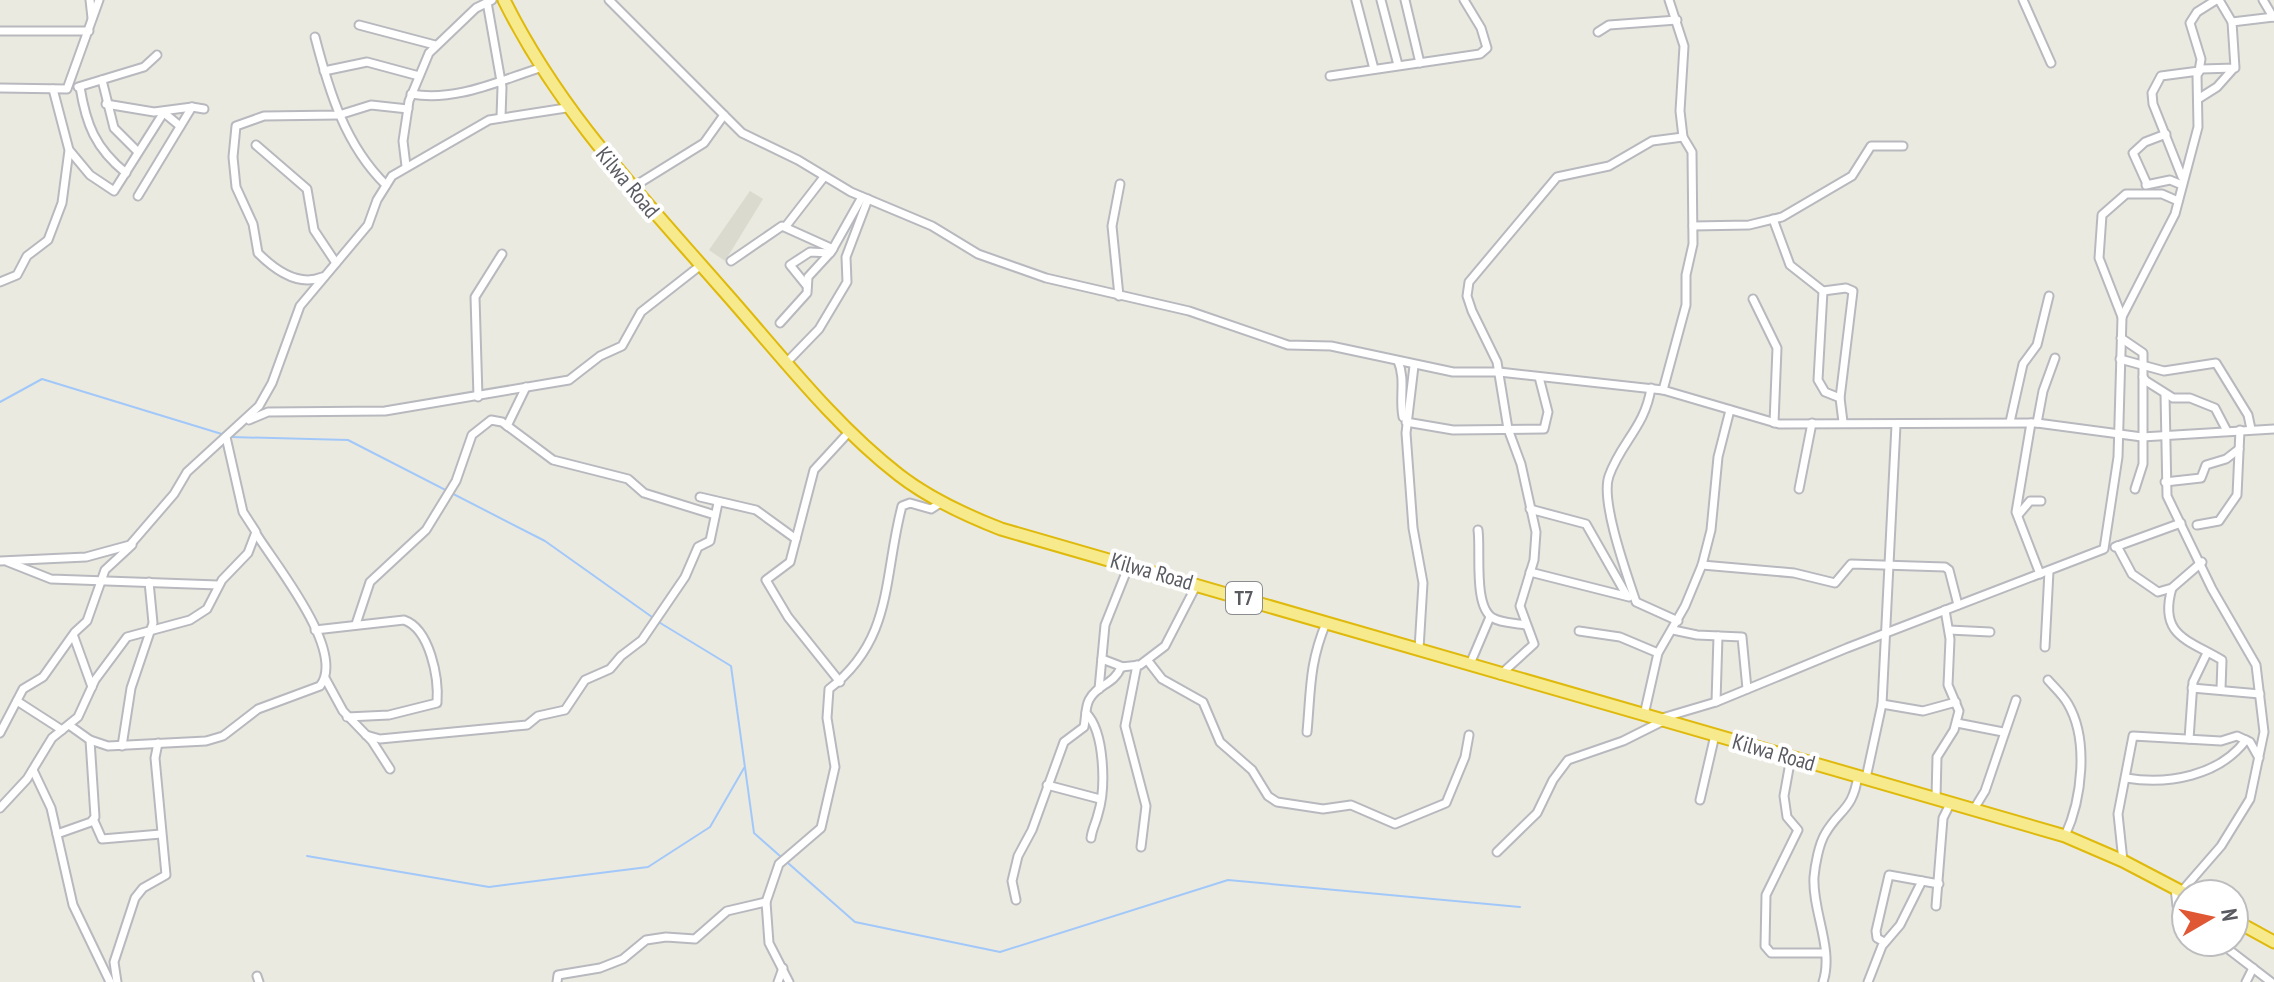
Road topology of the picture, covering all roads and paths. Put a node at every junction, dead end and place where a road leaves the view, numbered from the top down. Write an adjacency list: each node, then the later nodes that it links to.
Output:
1 (90, 0): 15 (street)
2 (99, 0): 15 (street)
3 (504, 0): 28 (highway, Kilwa Road / T7)
4 (609, 0): 50 (street)
5 (1356, 0): 29 (street)
6 (1381, 0): 27 (street)
7 (1405, 0): 25 (street)
8 (1464, 0): 25 (street)
9 (1669, 0): 16 (street)
10 (2023, 0): 26 (street)
11 (2218, 0): 17 (street); 32 (street)
12 (2263, 0): 14 (street)
13 (486, 1): 23 (street); 35 (street)
14 (2274, 17): 17 (street)
15 (92, 20): 20 (street)
16 (1677, 20): 21 (street); 54 (street)
17 (2232, 22): 30 (street)
18 (359, 25): 23 (street)
19 (0, 31): 20 (street)
20 (89, 31): 40 (street)
21 (1598, 32)
22 (315, 37): 31 (street)
23 (435, 45): 33 (street)
24 (157, 55): 36 (street)
25 (1420, 63): 27 (street)
26 (2051, 63)
27 (1398, 65): 29 (street)
28 (540, 68): 35 (street); 45 (highway, Kilwa Road / T7)
29 (1374, 69): 34 (street)
30 (2233, 69): 32 (street); 42 (street)
31 (324, 71): 33 (street); 49 (street)
32 (2199, 71): 42 (street); 53 (street)
33 (419, 76): 41 (street)
34 (1330, 76)
35 (500, 79): 41 (street); 51 (street)
36 (102, 80): 37 (street); 43 (street)
37 (80, 87): 40 (street); 60 (street)
38 (0, 88): 39 (street)
39 (53, 89): 40 (street); 57 (street)
40 (67, 89)
41 (411, 94): 47 (street)
42 (2198, 99): 62 (street)
43 (106, 104): 48 (street); 58 (street)
44 (192, 107): 46 (street); 48 (street); 52 (street)
45 (566, 108): 51 (street); 66 (highway, Kilwa Road / T7)
46 (204, 109)
47 (408, 109): 49 (street); 59 (street)
48 (164, 112): 52 (street); 58 (street)
49 (339, 115): 65 (street); 79 (street)
50 (724, 115): 61 (street); 66 (street)
51 (501, 117): 59 (street)
52 (180, 126): 68 (street)
53 (2166, 134): 62 (street); 64 (street)
54 (1683, 137): 73 (street); 95 (street)
55 (256, 145): 77 (street)
56 (1903, 146): 71 (street)
57 (69, 150): 60 (street); 80 (street)
58 (138, 152): 60 (street)
59 (406, 166): 65 (street)
60 (126, 173)
61 (824, 177): 69 (street); 72 (street)
62 (2182, 182): 64 (street); 70 (street)
63 (1120, 184): 83 (street)
64 (2147, 184): 67 (street)
65 (386, 185): 77 (street)
66 (633, 187): 78 (highway, Kilwa Road / T7)
67 (2134, 193): 70 (street); 86 (street)
68 (138, 196)
69 (865, 198): 74 (street); 83 (street); 92 (street)
70 (2178, 201): 86 (street)
71 (1773, 219): 73 (street); 82 (street)
72 (786, 226): 74 (street); 76 (street)
73 (1693, 226): 100 (street)
74 (831, 251): 81 (street); 81 (street)
75 (502, 254): 102 (street)
76 (731, 261)
77 (336, 263): 79 (street)
78 (701, 265): 92 (highway, Kilwa Road / T7); 98 (street)
79 (325, 275): 105 (street)
80 (0, 282)
81 (807, 286): 87 (street)
82 (1823, 291): 103 (street); 103 (street)
83 (1119, 296): 91 (street)
84 (2049, 296): 108 (street)
85 (1753, 299): 109 (street)
86 (2122, 317): 88 (street)
87 (780, 323)
88 (2121, 338): 90 (street); 93 (street)
89 (2055, 358): 111 (street)
90 (2120, 359): 93 (street); 120 (street)
91 (1398, 361): 94 (street); 124 (street)
92 (787, 362): 119 (highway, Kilwa Road / T7)
93 (2145, 365): 97 (street); 115 (street)
94 (1414, 366): 95 (street); 106 (street)
95 (1499, 372): 96 (street); 114 (street)
96 (1539, 377): 99 (street); 114 (street)
97 (2143, 377): 101 (street); 123 (street)
98 (526, 387): 102 (street); 113 (street)
99 (1651, 388): 100 (street); 158 (street)
100 (1663, 390): 104 (street)
101 (2165, 394): 118 (street); 121 (street)
102 (478, 397): 105 (street)
103 (1840, 398): 107 (street)
104 (1730, 410): 109 (street); 147 (street)
105 (247, 421): 122 (street)
106 (1406, 422): 114 (street); 124 (street)
107 (1843, 422): 110 (street); 112 (street)
108 (2010, 422): 111 (street); 112 (street)
109 (1774, 423): 110 (street)
110 (1812, 423): 127 (street)
111 (2034, 423): 120 (street); 135 (street)
112 (1896, 425): 148 (street)
113 (507, 426): 134 (street); 164 (street)
114 (1508, 429): 133 (street)
115 (2251, 429): 116 (street); 117 (street)
116 (2274, 429)
117 (2240, 430): 118 (street); 125 (street)
118 (2227, 431): 121 (street)
119 (849, 432): 131 (highway, Kilwa Road / T7); 140 (street)
120 (2118, 434): 123 (street); 143 (street)
121 (2167, 436): 123 (street); 126 (street)
122 (226, 437): 139 (street); 141 (street)
123 (2142, 437): 128 (street)
124 (1407, 448): 176 (street)
125 (2239, 449): 126 (street); 137 (street)
126 (2165, 482): 136 (street)
127 (1799, 489)
128 (2135, 489)
129 (700, 497): 132 (street)
130 (2041, 501): 135 (street)
131 (942, 502): 146 (highway, Kilwa Road / T7); 187 (street)
132 (718, 503): 134 (street); 140 (street)
133 (1530, 509): 150 (street); 157 (street)
134 (715, 515): 210 (street)
135 (2018, 516): 151 (street)
136 (2181, 523): 142 (street); 145 (street)
137 (2197, 525)
138 (1478, 530): 161 (street)
139 (257, 535): 155 (street); 167 (street)
140 (796, 539): 187 (street)
141 (136, 540): 144 (street); 153 (street)
142 (2117, 546): 143 (street); 156 (street)
143 (2104, 549): 149 (street)
144 (3, 561): 153 (street)
145 (2202, 562): 156 (street); 193 (street)
146 (1129, 565): 154 (highway, Kilwa Road / T7); 179 (street)
147 (1702, 565): 148 (street); 162 (street)
148 (1890, 567): 159 (street); 172 (street)
149 (2049, 571): 151 (street); 175 (street)
150 (1530, 572): 157 (street); 165 (street)
151 (2040, 574): 159 (street)
152 (149, 582): 153 (street); 155 (street); 166 (street)
153 (101, 583): 174 (street)
154 (1197, 584): 163 (highway, Kilwa Road / T7); 180 (street)
155 (218, 585): 166 (street)
156 (2172, 588): 178 (street)
157 (1627, 596): 158 (street)
158 (1636, 602): 162 (street)
159 (1958, 605): 160 (street)
160 (1945, 610): 169 (street); 172 (street)
161 (1490, 617): 165 (street); 181 (street)
162 (1678, 621): 168 (street)
163 (1326, 623): 176 (highway, Kilwa Road / T7); 207 (street)
164 (356, 624): 167 (street); 203 (street)
165 (1525, 625): 184 (street)
166 (150, 629): 188 (street); 217 (street)
167 (315, 630): 185 (street)
168 (1673, 630): 173 (street); 177 (street)
169 (1949, 630): 171 (street); 197 (street)
170 (1579, 631): 177 (street)
171 (1990, 632)
172 (1886, 633): 191 (street); 198 (street)
173 (1718, 636): 191 (street); 196 (street)
174 (74, 637): 188 (street); 195 (street)
175 (2045, 647)
176 (1419, 649): 181 (highway, Kilwa Road / T7)
177 (1658, 653): 202 (street)
178 (2207, 653): 189 (street); 192 (street)
179 (1102, 659): 183 (street); 190 (street)
180 (1148, 661): 182 (street); 211 (street)
181 (1470, 664): 184 (highway, Kilwa Road / T7)
182 (1137, 665): 183 (street); 236 (street)
183 (1123, 667): 190 (street)
184 (1499, 676): 202 (highway, Kilwa Road / T7)
185 (325, 678): 203 (street); 216 (street)
186 (2048, 680): 234 (street)
187 (840, 682): 244 (street)
188 (92, 687): 206 (street)
189 (2192, 688): 192 (street); 213 (street)
190 (1099, 689): 201 (street)
191 (1747, 689): 196 (street)
192 (2221, 689): 193 (street)
193 (2260, 694): 200 (street)
194 (2016, 700): 208 (street)
195 (17, 701): 206 (street); 209 (street)
196 (1716, 702): 204 (street)
197 (1956, 702): 198 (street); 205 (street)
198 (1882, 704): 222 (street)
199 (2274, 710): 200 (street)
200 (2263, 712): 219 (street)
201 (1086, 713): 224 (street); 226 (street)
202 (1644, 715): 204 (highway, Kilwa Road / T7)
203 (347, 717): 210 (street)
204 (1662, 720): 212 (highway, Kilwa Road / T7); 237 (street)
205 (1957, 723): 208 (street); 225 (street)
206 (66, 728): 214 (street); 221 (street)
207 (1307, 732)
208 (2003, 732): 230 (street)
209 (0, 733)
210 (366, 735): 220 (street)
211 (1469, 735)
212 (1715, 735): 218 (highway, Kilwa Road / T7); 227 (street)
213 (2189, 739): 215 (street); 223 (street)
214 (90, 740): 217 (street); 231 (street)
215 (2246, 740): 219 (street); 223 (street)
216 (158, 743): 217 (street); 233 (street)
217 (122, 746)
218 (1791, 757): 222 (highway, Kilwa Road / T7); 249 (street)
219 (2259, 758): 239 (street)
220 (390, 769)
221 (33, 770): 229 (street); 232 (street)
222 (1862, 777): 225 (highway, Kilwa Road / T7); 249 (street)
223 (2126, 778): 238 (street)
224 (1047, 785): 226 (street); 243 (street)
225 (1936, 798): 228 (highway, Kilwa Road / T7)
226 (1100, 799): 235 (street)
227 (1700, 800)
228 (1951, 802): 230 (highway, Kilwa Road / T7); 241 (street)
229 (0, 808)
230 (1974, 809): 234 (highway, Kilwa Road / T7)
231 (94, 821): 232 (street); 233 (street)
232 (57, 834): 253 (street)
233 (161, 834): 254 (street)
234 (2065, 836): 238 (highway, Kilwa Road / T7)
235 (1091, 838)
236 (1141, 847)
237 (1497, 852)
238 (2123, 861): 242 (highway, Kilwa Road / T7)
239 (2193, 878)
240 (1922, 881): 241 (street); 247 (street); 247 (street)
241 (1939, 884): 245 (street)
242 (2170, 885)
243 (1016, 900)
244 (766, 902): 251 (street); 255 (street)
245 (1936, 906)
246 (2250, 929): 248 (highway)
247 (1884, 942): 259 (street)
248 (2274, 942)
249 (1825, 953): 258 (street)
250 (2240, 958): 252 (street)
251 (783, 968): 256 (street); 257 (street)
252 (2253, 968): 260 (street); 261 (street)
253 (110, 982)
254 (117, 982)
255 (557, 982)
256 (778, 982)
257 (789, 982)
258 (1823, 982)
259 (1868, 982)
260 (2246, 982)
261 (2271, 982)

